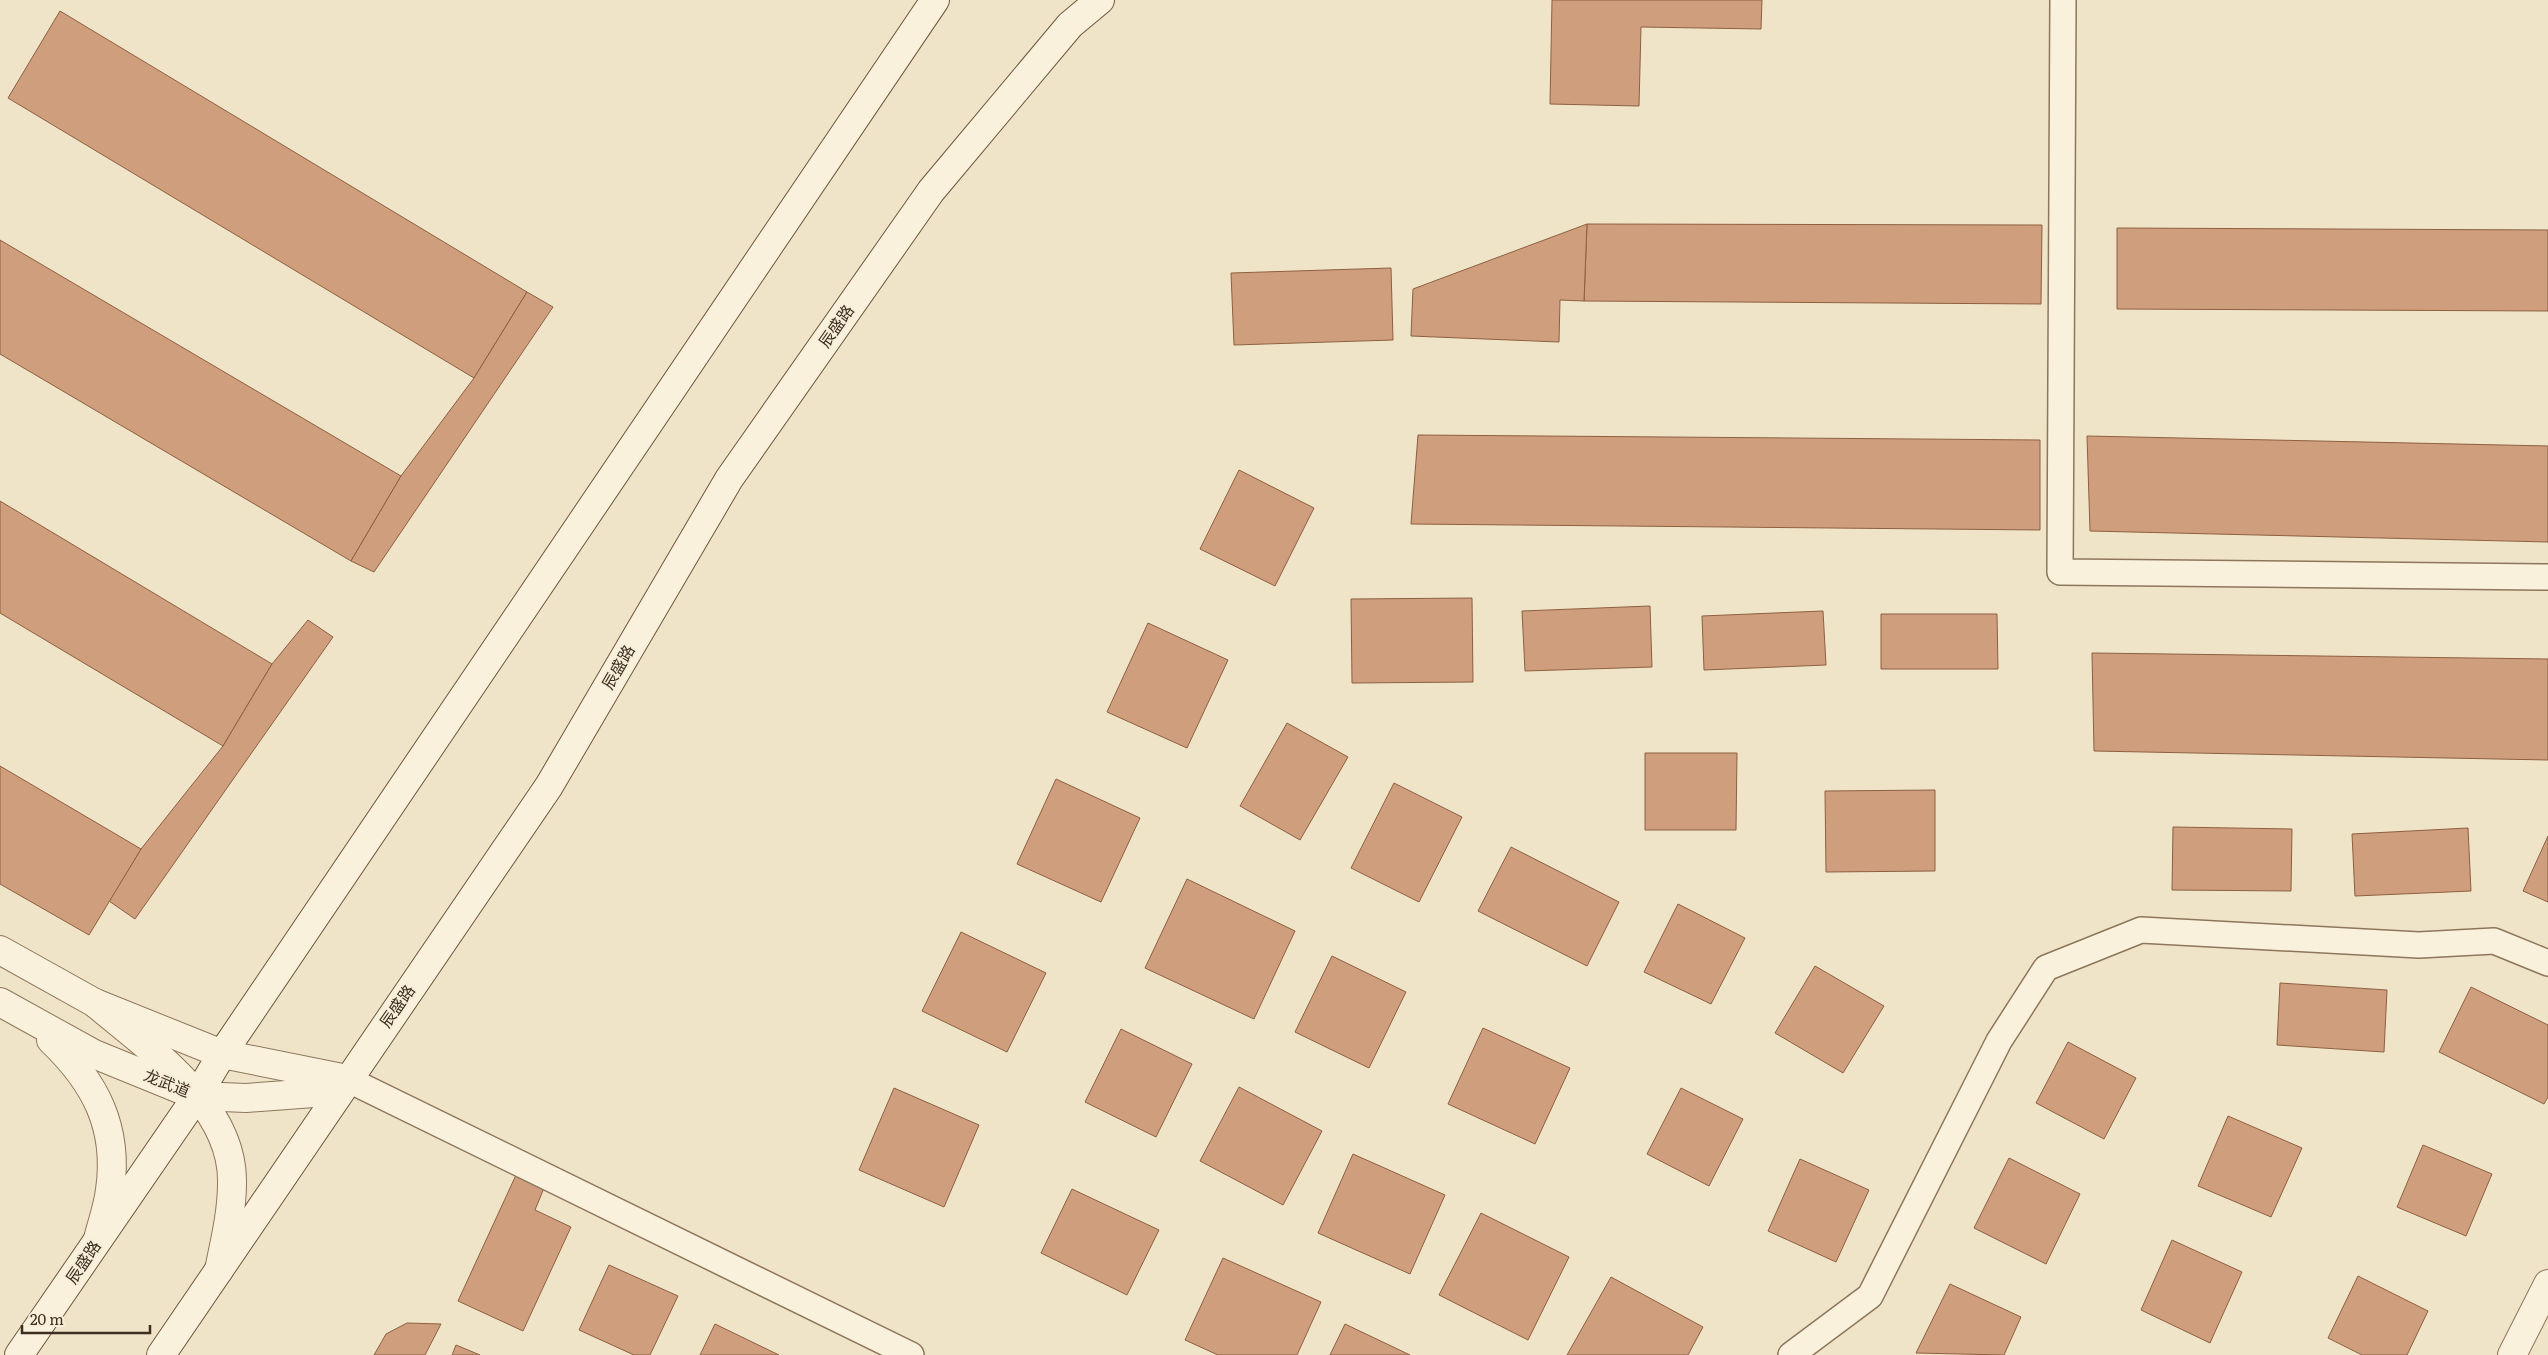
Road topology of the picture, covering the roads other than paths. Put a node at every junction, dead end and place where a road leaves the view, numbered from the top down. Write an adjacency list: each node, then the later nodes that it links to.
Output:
1 (934, 0): 10 (main road, 辰盛路)
2 (1100, 0): 11 (main road, 辰盛路)
3 (2063, 0): 4 (lane)
4 (2548, 577)
5 (0, 950): 8 (main road)
6 (2548, 963): 19 (lane)
7 (0, 1002): 9 (main road, 龙武道)
8 (95, 1003): 10 (main road); 12 (main road)
9 (32, 1021): 12 (main road, 龙武道); 13 (main road)
10 (222, 1054): 11 (main road); 12 (main road, 辰盛路)
11 (347, 1079): 12 (main road, 龙武道); 14 (main road, 辰盛路); 18 (lane)
12 (197, 1096): 13 (main road, 辰盛路); 14 (main road)
13 (98, 1240): 16 (main road, 辰盛路)
14 (219, 1270): 17 (main road, 辰盛路)
15 (2548, 1284): 20 (main road)
16 (19, 1355)
17 (161, 1355)
18 (911, 1355)
19 (1791, 1355)
20 (2512, 1355)

